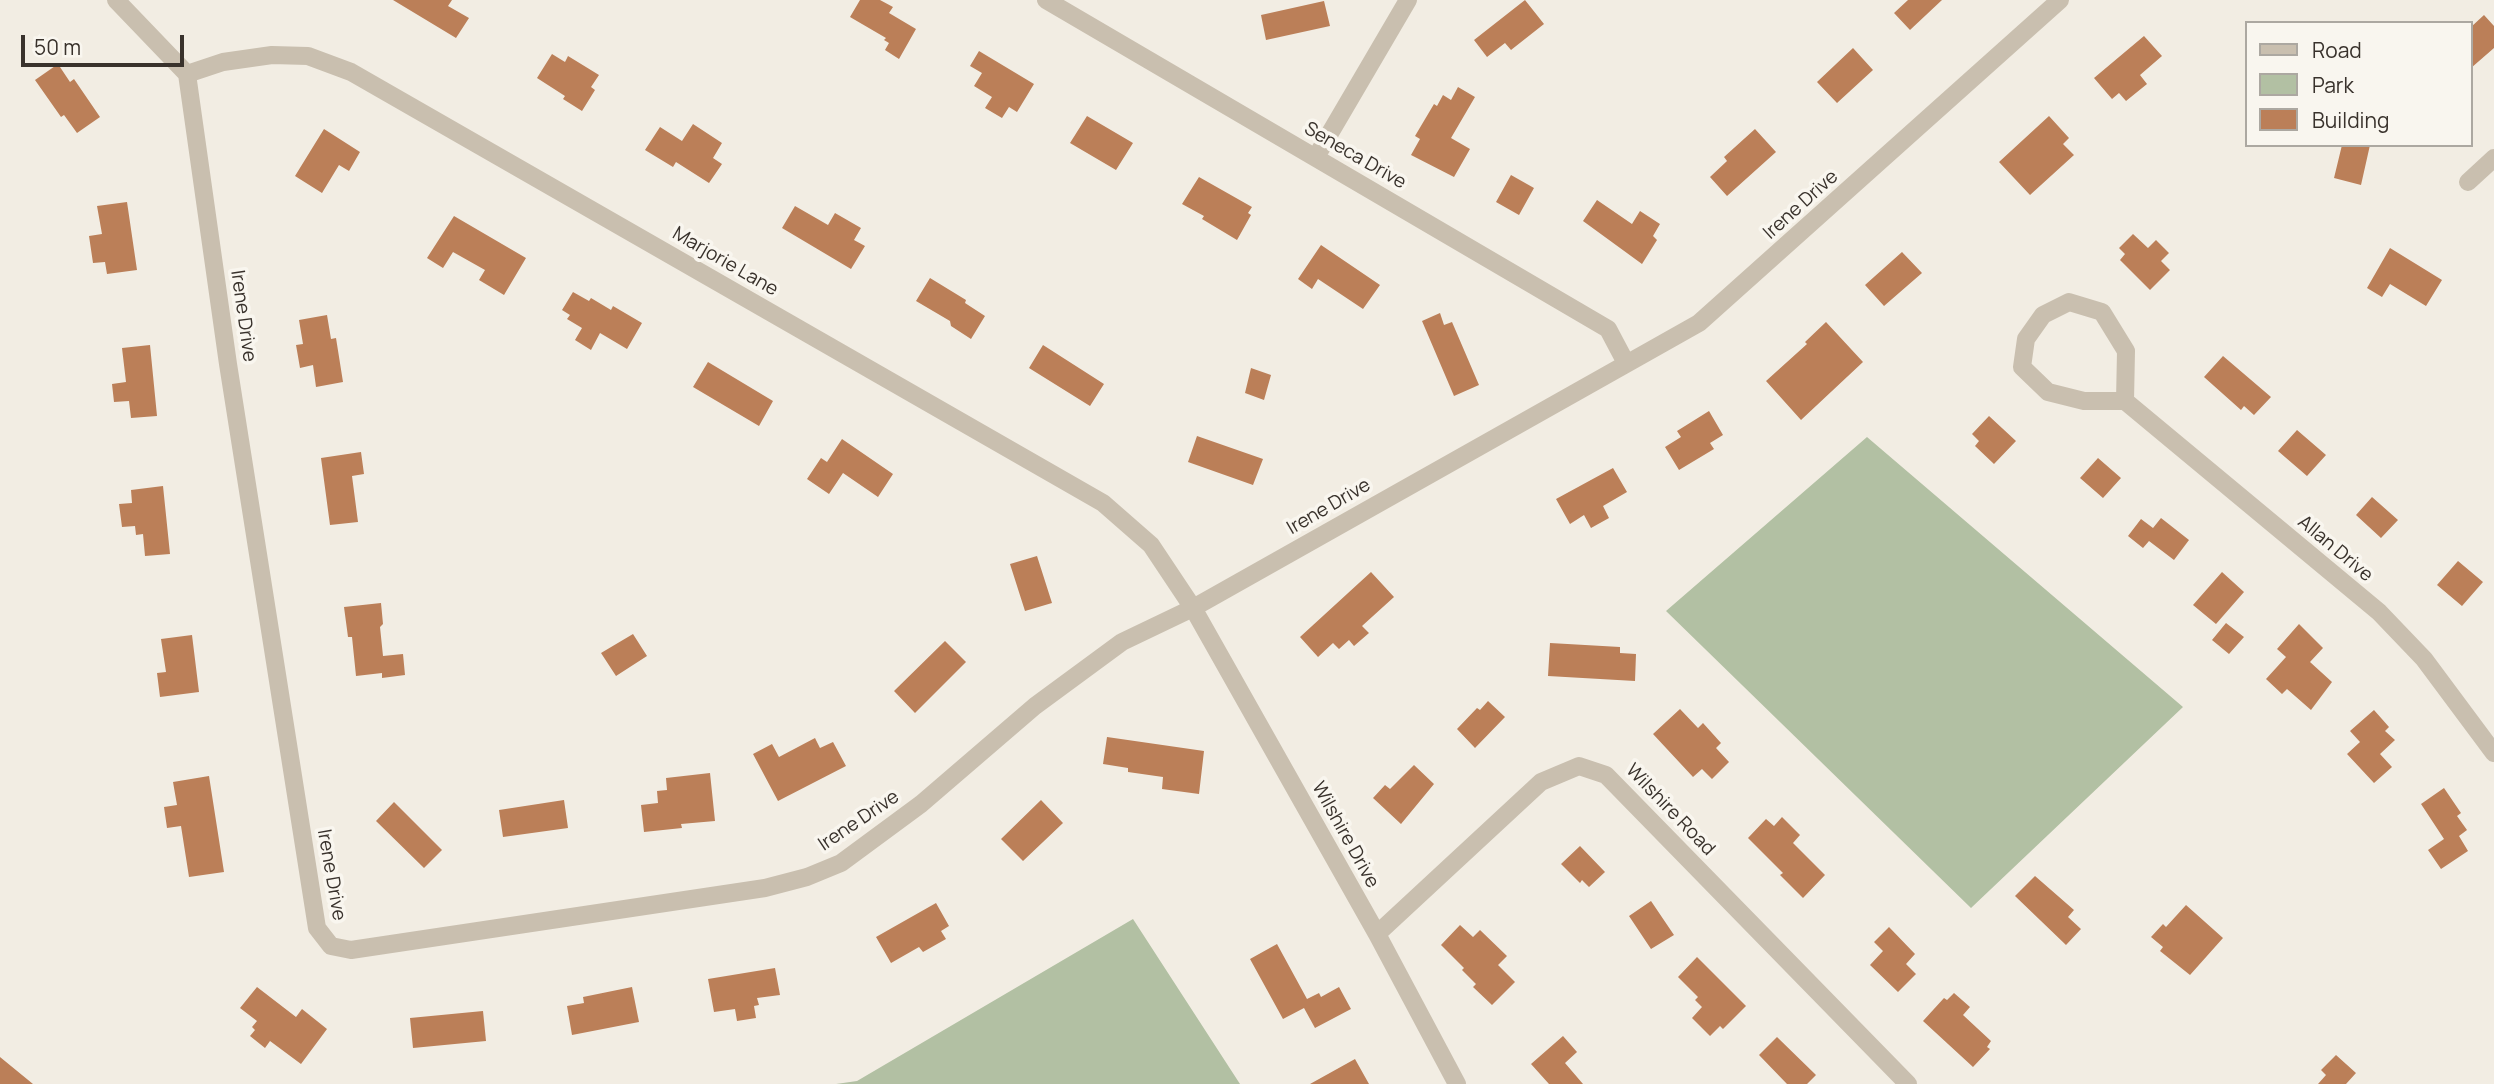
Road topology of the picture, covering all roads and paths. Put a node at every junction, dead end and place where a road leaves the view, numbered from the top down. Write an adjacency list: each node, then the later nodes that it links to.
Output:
1 (116, 0): 5 (street)
2 (1046, 0): 6 (street, Seneca Drive)
3 (1408, 0): 6 (street)
4 (2060, 0): 9 (street, Irene Drive)
5 (187, 74): 11 (street, Marjorie Lane); 11 (street, Irene Drive)
6 (1316, 157): 9 (street, Seneca Drive)
7 (2494, 158): 8 (street)
8 (2468, 182)
9 (1626, 363): 11 (street, Irene Drive)
10 (2125, 401): 10 (street); 12 (street, Allan Drive)
11 (1193, 608): 13 (street, Wilshire Drive)
12 (2494, 753)
13 (1377, 934): 14 (street, Wilshire Drive); 15 (street, Wilshire Road)
14 (1457, 1084)
15 (1908, 1084)

